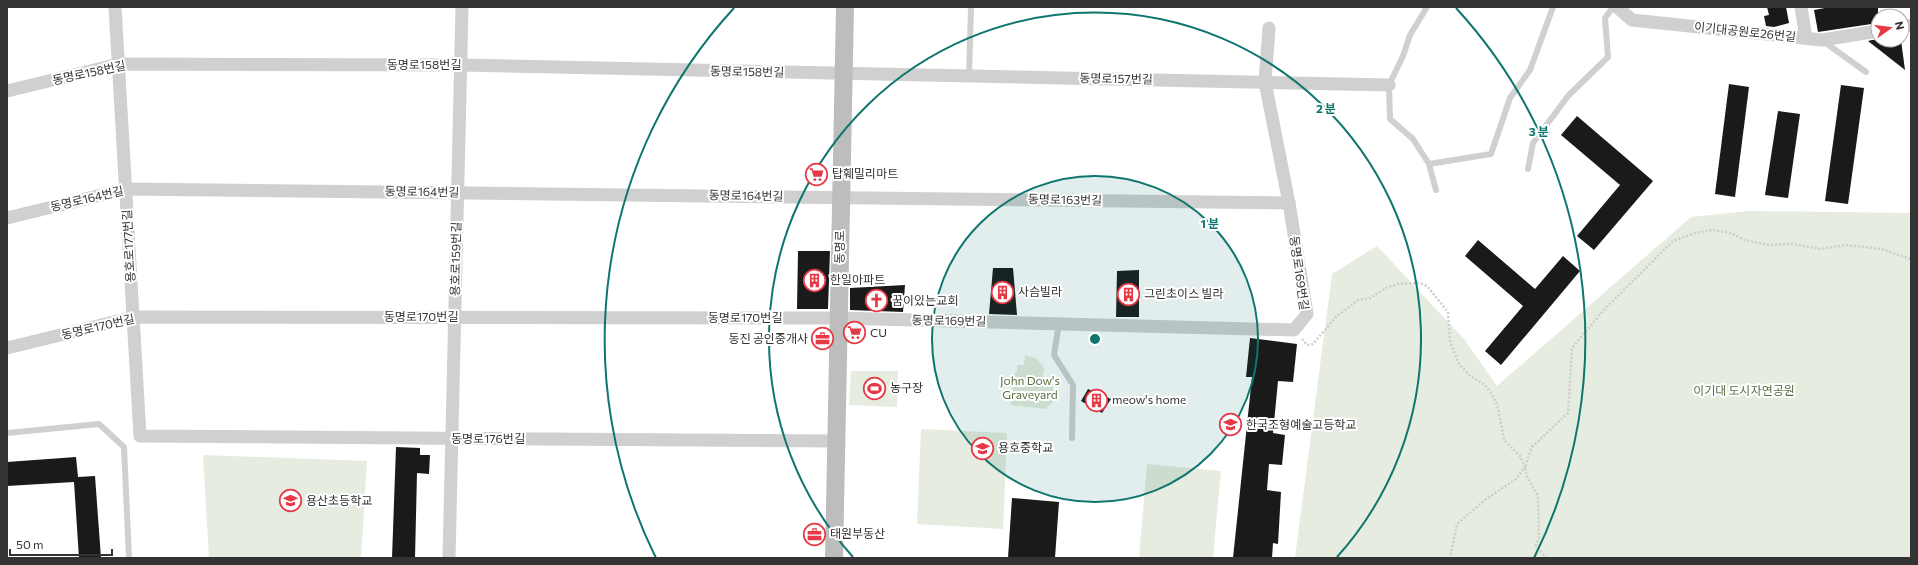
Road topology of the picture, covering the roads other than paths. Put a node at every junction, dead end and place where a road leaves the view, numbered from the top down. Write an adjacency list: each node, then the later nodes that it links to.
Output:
1 (115, 7): 14 (street, 용호로177번길)
2 (462, 7): 15 (street, 용호로159번길)
3 (845, 7): 17 (street, 동명로)
4 (971, 7): 18 (lane)
5 (1427, 7): 20 (lane)
6 (1554, 7): 22 (lane)
7 (1613, 7): 23 (lane)
8 (1617, 7): 12 (street, 이기대공원로26번길)
9 (1801, 7): 12 (street)
10 (1269, 28): 19 (street, 동명로169번길)
11 (1870, 32): 13 (street, 이기대공원로26번길)
12 (1806, 38): 13 (street, 이기대공원로26번길)
13 (1822, 40): 16 (lane)
14 (119, 64): 15 (street, 동명로158번길); 21 (street, 동명로158번길); 24 (street, 용호로177번길)
15 (460, 65): 17 (street, 동명로158번길); 26 (street, 용호로159번길)
16 (1866, 72)
17 (843, 74): 18 (street, 동명로157번길); 27 (street, 동명로)
18 (969, 76): 19 (street, 동명로157번길)
19 (1265, 82): 20 (street, 동명로157번길); 28 (street, 동명로169번길)
20 (1388, 85): 22 (lane)
21 (7, 91)
22 (1429, 164): 25 (lane)
23 (1528, 169)
24 (126, 189): 26 (street, 동명로164번길); 29 (street, 동명로164번길); 30 (street, 용호로177번길)
25 (1436, 190)
26 (457, 193): 27 (street, 동명로164번길); 31 (street, 용호로159번길)
27 (841, 197): 28 (street, 동명로163번길); 32 (street, 동명로)
28 (1289, 203): 33 (street, 동명로169번길)
29 (7, 218)
30 (134, 317): 31 (street, 동명로170번길); 34 (street, 동명로170번길); 36 (street, 용호로177번길)
31 (454, 317): 32 (street, 동명로170번길); 37 (street, 용호로159번길)
32 (838, 318): 33 (street, 동명로169번길); 39 (street, 동명로)
33 (1059, 324): 38 (lane)
34 (7, 348)
35 (7, 433): 40 (lane)
36 (140, 436): 37 (street, 동명로176번길)
37 (451, 438): 39 (street, 동명로176번길); 41 (street, 용호로159번길)
38 (1072, 438)
39 (836, 440): 42 (street, 동명로)
40 (129, 558)
41 (449, 558)
42 (834, 558)

